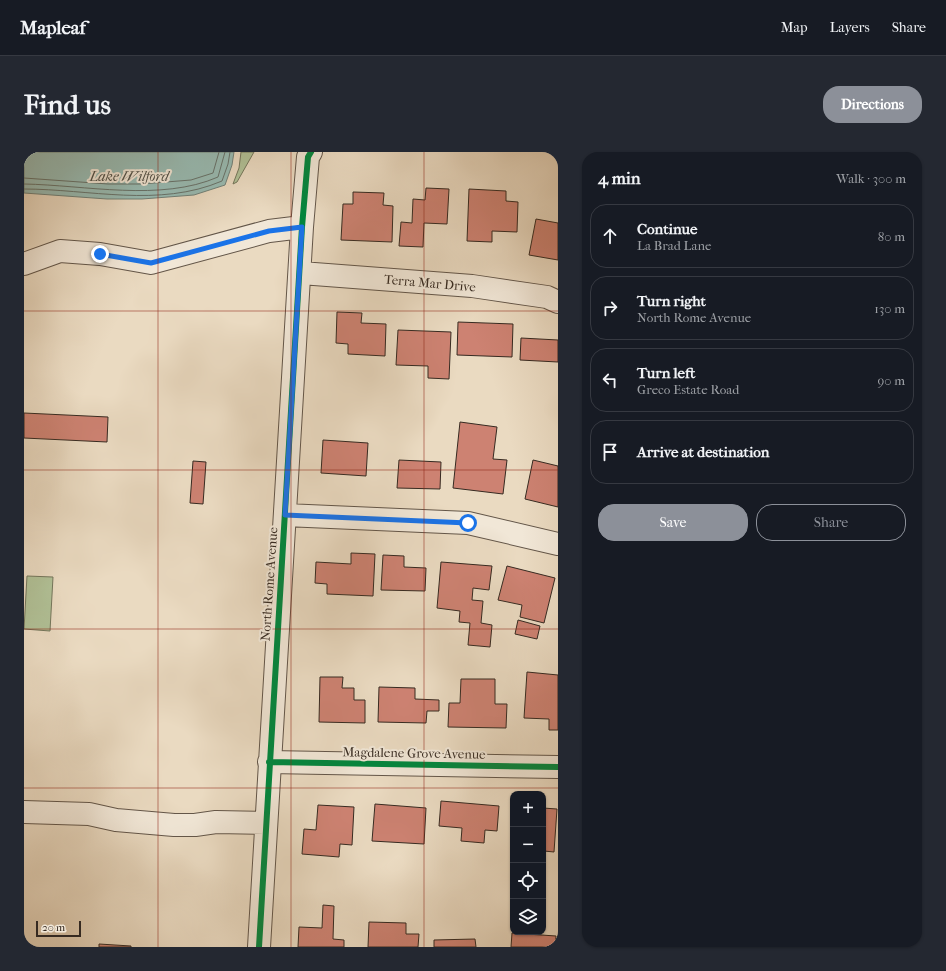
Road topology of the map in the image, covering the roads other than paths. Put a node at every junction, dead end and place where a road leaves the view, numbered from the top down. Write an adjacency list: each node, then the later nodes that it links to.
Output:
1 (311, 152): 2 (street, North Rome Avenue)
2 (302, 227): 3 (street); 4 (street, North Rome Avenue)
3 (24, 264)
4 (301, 273): 5 (street, Terra Mar Drive); 6 (street, North Rome Avenue)
5 (558, 302)
6 (285, 515): 7 (street); 8 (street, North Rome Avenue)
7 (558, 544)
8 (269, 762): 9 (street, Magdalene Grove Avenue); 11 (street, North Rome Avenue)
9 (558, 766)
10 (24, 812): 11 (street)
11 (266, 823): 12 (street, North Rome Avenue)
12 (259, 947)

